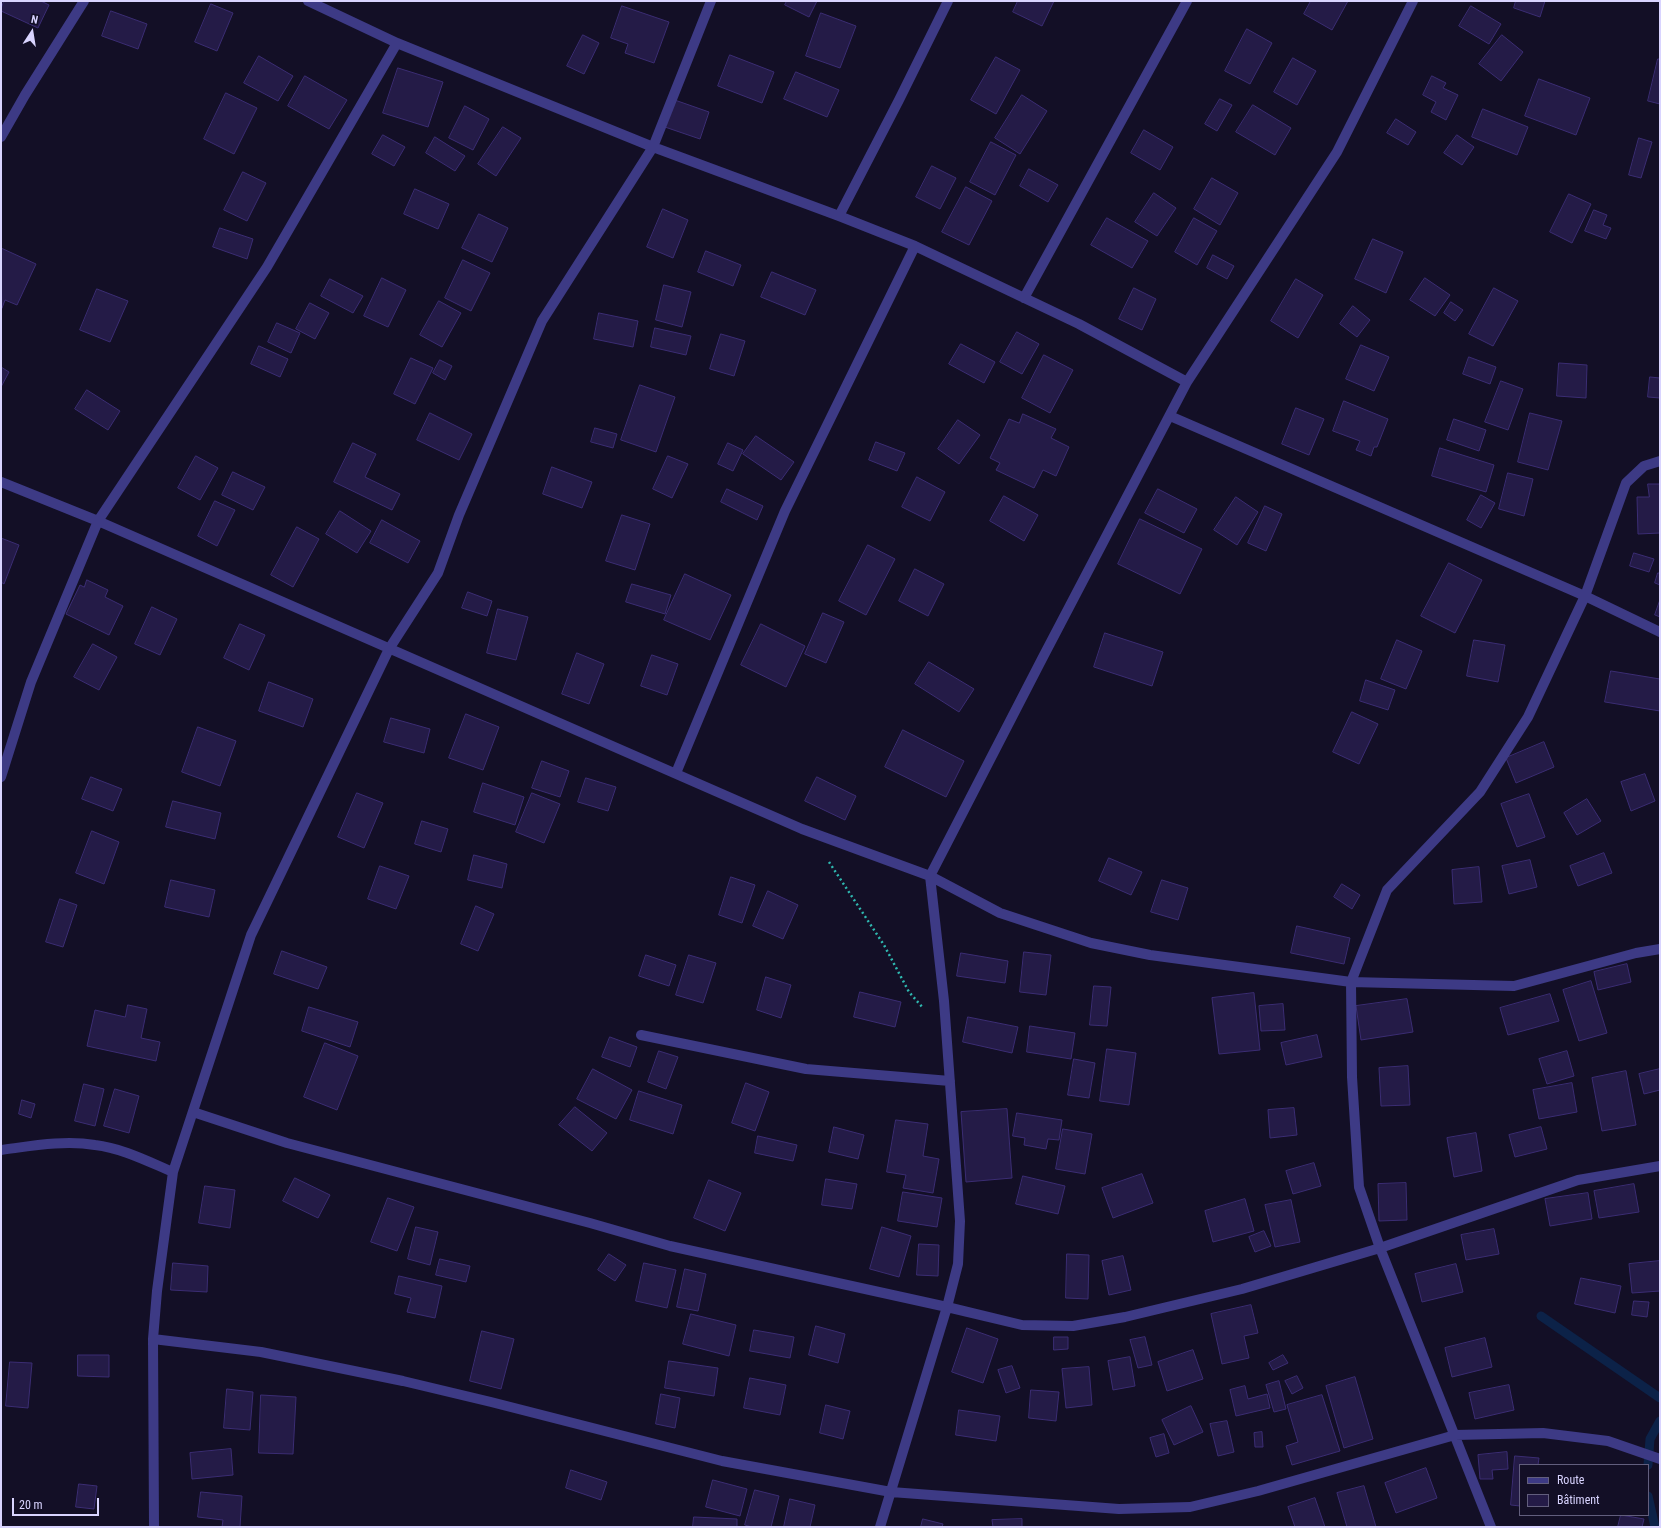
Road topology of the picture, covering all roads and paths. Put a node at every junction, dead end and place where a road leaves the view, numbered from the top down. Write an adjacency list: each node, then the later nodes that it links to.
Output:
1 (84, 1): 8 (street)
2 (308, 1): 7 (street)
3 (711, 1): 9 (street)
4 (948, 1): 10 (street)
5 (1187, 1): 12 (street)
6 (1413, 1): 13 (street)
7 (397, 43): 9 (street); 17 (street)
8 (1, 137)
9 (653, 147): 10 (street); 20 (street)
10 (838, 216): 11 (street)
11 (915, 246): 12 (street); 21 (street)
12 (1024, 298): 13 (street)
13 (1187, 382): 14 (street)
14 (1170, 416): 18 (street); 24 (street)
15 (1660, 461): 18 (street)
16 (1, 482): 17 (street)
17 (98, 521): 20 (street); 22 (street)
18 (1585, 596): 19 (street); 26 (street)
19 (1660, 632)
20 (389, 648): 21 (street); 30 (street)
21 (676, 773): 24 (street)
22 (1, 777)
23 (826, 858): 27 (path)
24 (930, 876): 26 (street); 27 (street)
25 (1660, 949): 26 (street)
26 (1351, 982): 34 (street)
27 (944, 1001): 29 (street)
28 (641, 1035): 29 (street)
29 (950, 1081): 35 (street)
30 (192, 1112): 33 (street); 35 (street)
31 (1, 1150): 33 (street)
32 (1660, 1166): 34 (street)
33 (173, 1172): 36 (street)
34 (1380, 1248): 35 (street); 37 (street)
35 (948, 1307): 39 (street)
36 (153, 1339): 39 (street); 40 (street)
37 (1455, 1435): 38 (street); 39 (street); 42 (street)
38 (1659, 1458)
39 (891, 1492): 41 (street)
40 (154, 1527)
41 (880, 1527)
42 (1491, 1527)

